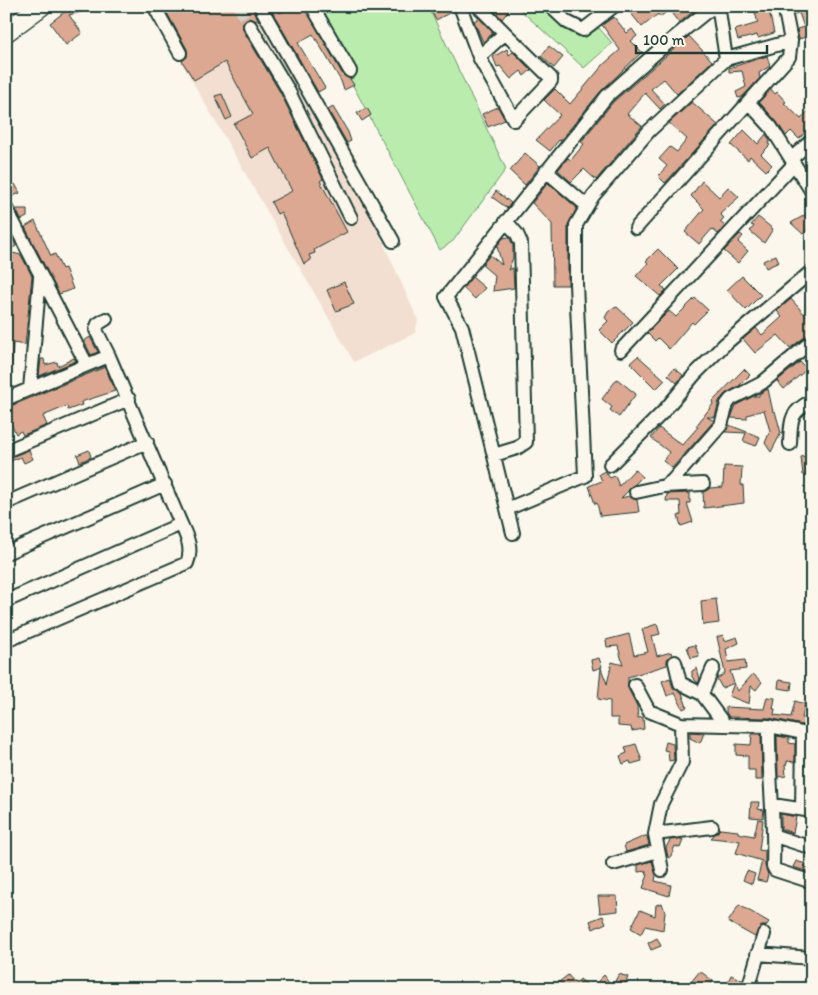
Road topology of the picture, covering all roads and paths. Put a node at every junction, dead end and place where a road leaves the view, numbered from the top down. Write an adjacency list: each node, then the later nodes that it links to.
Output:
1 (41, 6): 11 (highway)
2 (154, 6): 14 (street)
3 (260, 6): 28 (street)
4 (312, 6): 17 (street)
5 (460, 6): 15 (street)
6 (478, 6): 12 (street)
7 (550, 6): 8 (street)
8 (614, 6)
9 (784, 6): 13 (street)
10 (250, 26): 25 (street)
11 (6, 32)
12 (505, 33): 15 (street); 15 (street)
13 (791, 41): 16 (street); 18 (street)
14 (180, 53)
15 (479, 57)
16 (726, 59): 21 (street); 23 (street)
17 (350, 71)
18 (749, 103): 20 (street); 27 (street)
19 (812, 140): 20 (street)
20 (792, 161): 22 (street); 33 (street)
21 (546, 171): 23 (street); 26 (street)
22 (812, 192)
23 (587, 206): 50 (street)
24 (6, 208): 30 (street)
25 (352, 218)
26 (506, 220): 43 (street); 43 (street)
27 (636, 228)
28 (393, 241)
29 (812, 270): 44 (street)
30 (40, 277): 35 (street); 36 (street)
31 (106, 319): 34 (street)
32 (812, 341): 47 (street)
33 (621, 350)
34 (109, 356): 35 (street); 38 (street)
35 (87, 365): 36 (street)
36 (30, 389): 37 (street)
37 (6, 399)
38 (129, 399): 40 (street); 42 (street)
39 (812, 401): 41 (street)
40 (147, 442): 45 (street); 49 (street)
41 (790, 444)
42 (6, 451)
43 (494, 455): 50 (street)
44 (610, 465)
45 (165, 484): 51 (street); 53 (street)
46 (703, 484): 47 (street)
47 (664, 486): 48 (street)
48 (636, 492)
49 (6, 503)
50 (507, 509): 52 (street)
51 (182, 524): 54 (street); 55 (street)
52 (513, 534)
53 (6, 553)
54 (6, 602)
55 (6, 641)
56 (675, 662): 59 (street)
57 (713, 668): 59 (street)
58 (635, 685): 60 (street)
59 (702, 694): 61 (street)
60 (681, 724): 61 (street); 68 (street)
61 (725, 725): 62 (street)
62 (769, 726): 63 (street); 65 (street)
63 (807, 734): 64 (street)
64 (807, 768): 66 (street)
65 (773, 805): 66 (street); 69 (street)
66 (807, 810)
67 (712, 827): 68 (street)
68 (655, 834): 71 (street)
69 (775, 836): 70 (street); 74 (street)
70 (812, 848)
71 (658, 851): 72 (street); 73 (street)
72 (613, 864)
73 (662, 870)
74 (812, 882)
75 (764, 934): 76 (street)
76 (757, 954): 77 (street); 78 (street)
77 (812, 958)
78 (748, 989)

